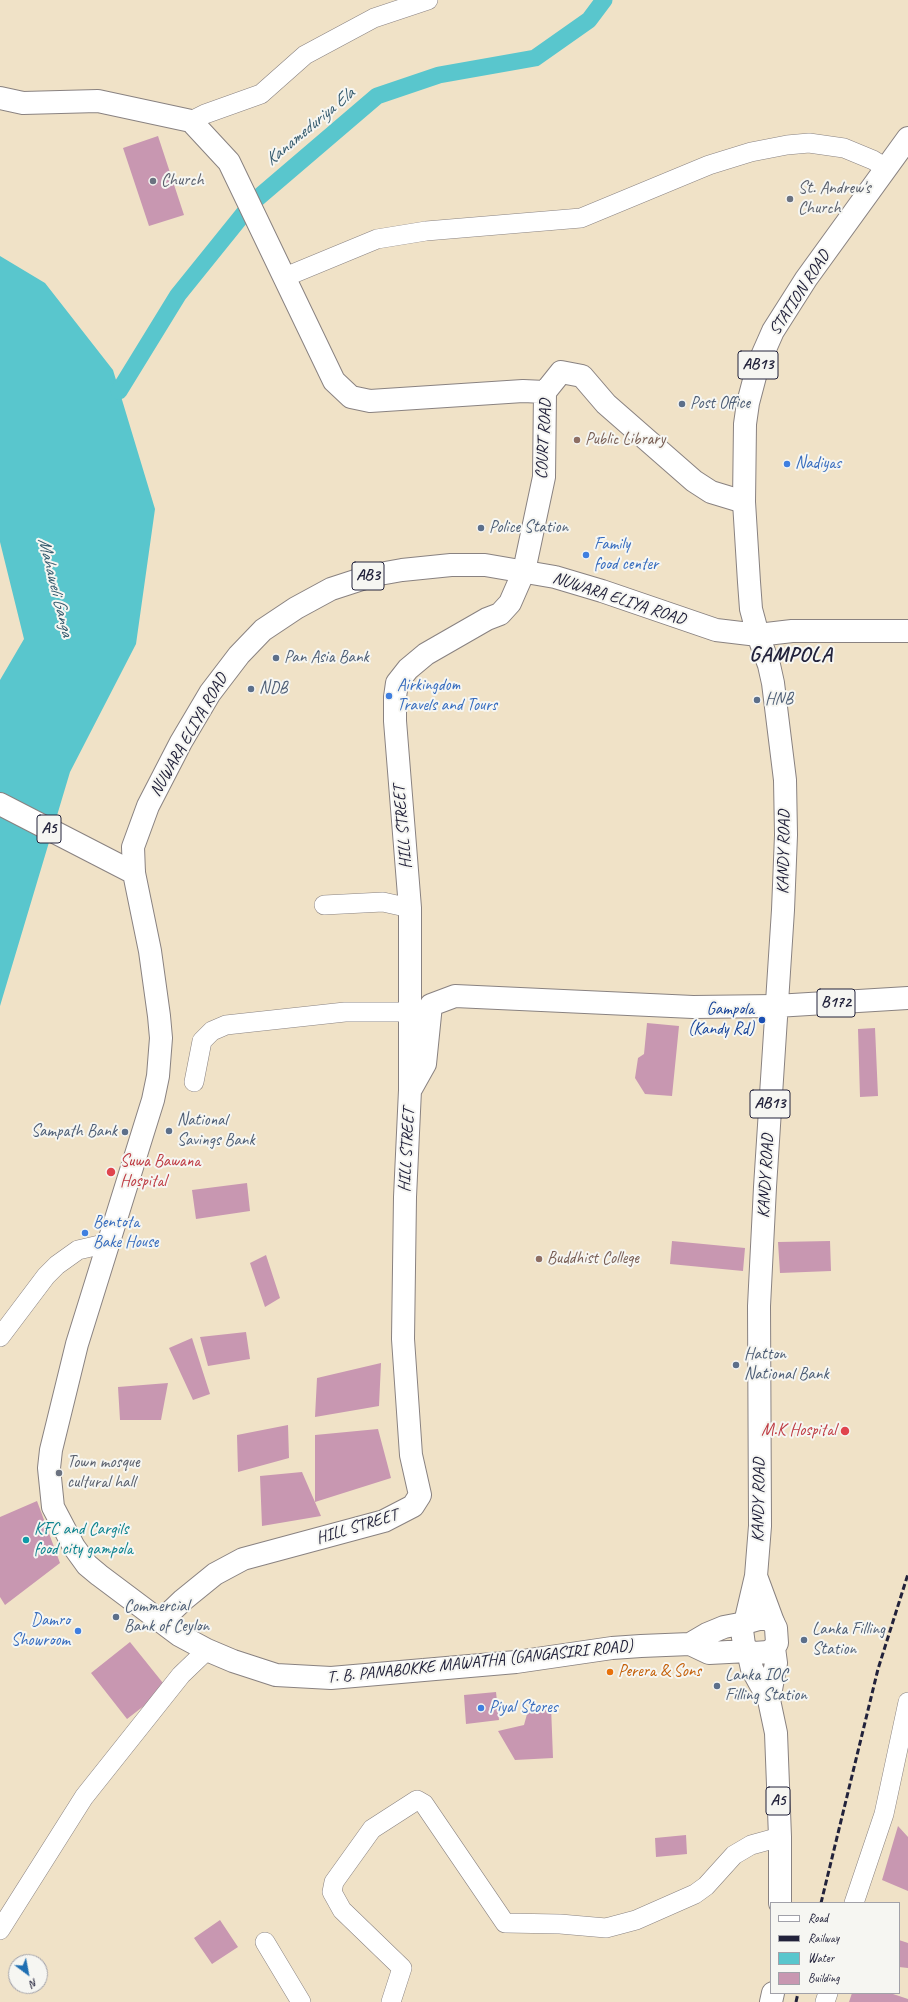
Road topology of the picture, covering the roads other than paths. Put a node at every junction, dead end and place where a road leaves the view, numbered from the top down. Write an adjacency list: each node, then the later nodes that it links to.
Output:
1 (428, 0): 3 (street)
2 (0, 98): 3 (main road)
3 (190, 121): 6 (main road)
4 (908, 138): 5 (main road, STATION ROAD / AB13)
5 (886, 168): 6 (street); 8 (main road, STATION ROAD / AB13)
6 (285, 277): 7 (main road)
7 (545, 392): 8 (main road, COURT ROAD); 9 (main road, COURT ROAD)
8 (744, 502): 11 (main road, STATION ROAD / AB13)
9 (524, 572): 11 (main road, NUWARA ELIYA ROAD / AB3); 13 (main road, NUWARA ELIYA ROAD / AB3); 15 (main road, HILL STREET)
10 (905, 631): 11 (main road, NUWARA ELIYA ROAD)
11 (758, 635): 17 (main road, KANDY ROAD / AB13)
12 (0, 804): 13 (main road, A5)
13 (134, 873): 21 (main road, T. B. PANABOKKE MAWATHA (GANGASIRI ROAD))
14 (324, 905): 15 (street)
15 (410, 908): 18 (main road, HILL STREET)
16 (908, 998): 17 (main road, B172)
17 (776, 1006): 20 (main road); 23 (main road, KANDY ROAD / AB13)
18 (409, 1012): 19 (street); 20 (main road, HILL STREET)
19 (194, 1082)
20 (410, 1090): 24 (main road, HILL STREET)
21 (108, 1243): 22 (street); 24 (main road, T. B. PANABOKKE MAWATHA (GANGASIRI ROAD))
22 (0, 1337)
23 (756, 1576): 25 (main road, KANDY ROAD / AB13); 26 (main road, KANDY ROAD / AB13)
24 (160, 1622): 29 (main road, T. B. PANABOKKE MAWATHA (GANGASIRI ROAD))
25 (773, 1622): 26 (main road); 28 (main road)
26 (745, 1623): 27 (main road, T. B. PANABOKKE MAWATHA (GANGASIRI ROAD)); 30 (main road)
27 (690, 1644): 29 (main road, T. B. PANABOKKE MAWATHA (GANGASIRI ROAD)); 30 (main road, T. B. PANABOKKE MAWATHA (GANGASIRI ROAD))
28 (774, 1648): 30 (main road); 31 (main road, A5)
29 (207, 1650): 36 (street)
30 (748, 1651): 31 (main road, A5)
31 (770, 1700): 33 (main road, A5)
32 (908, 1702): 35 (street)
33 (780, 1837): 34 (main road, A5); 39 (street)
34 (780, 1902)
35 (854, 1902)
36 (0, 1930)
37 (265, 1942): 38 (street)
38 (301, 2002)
39 (391, 2002)

